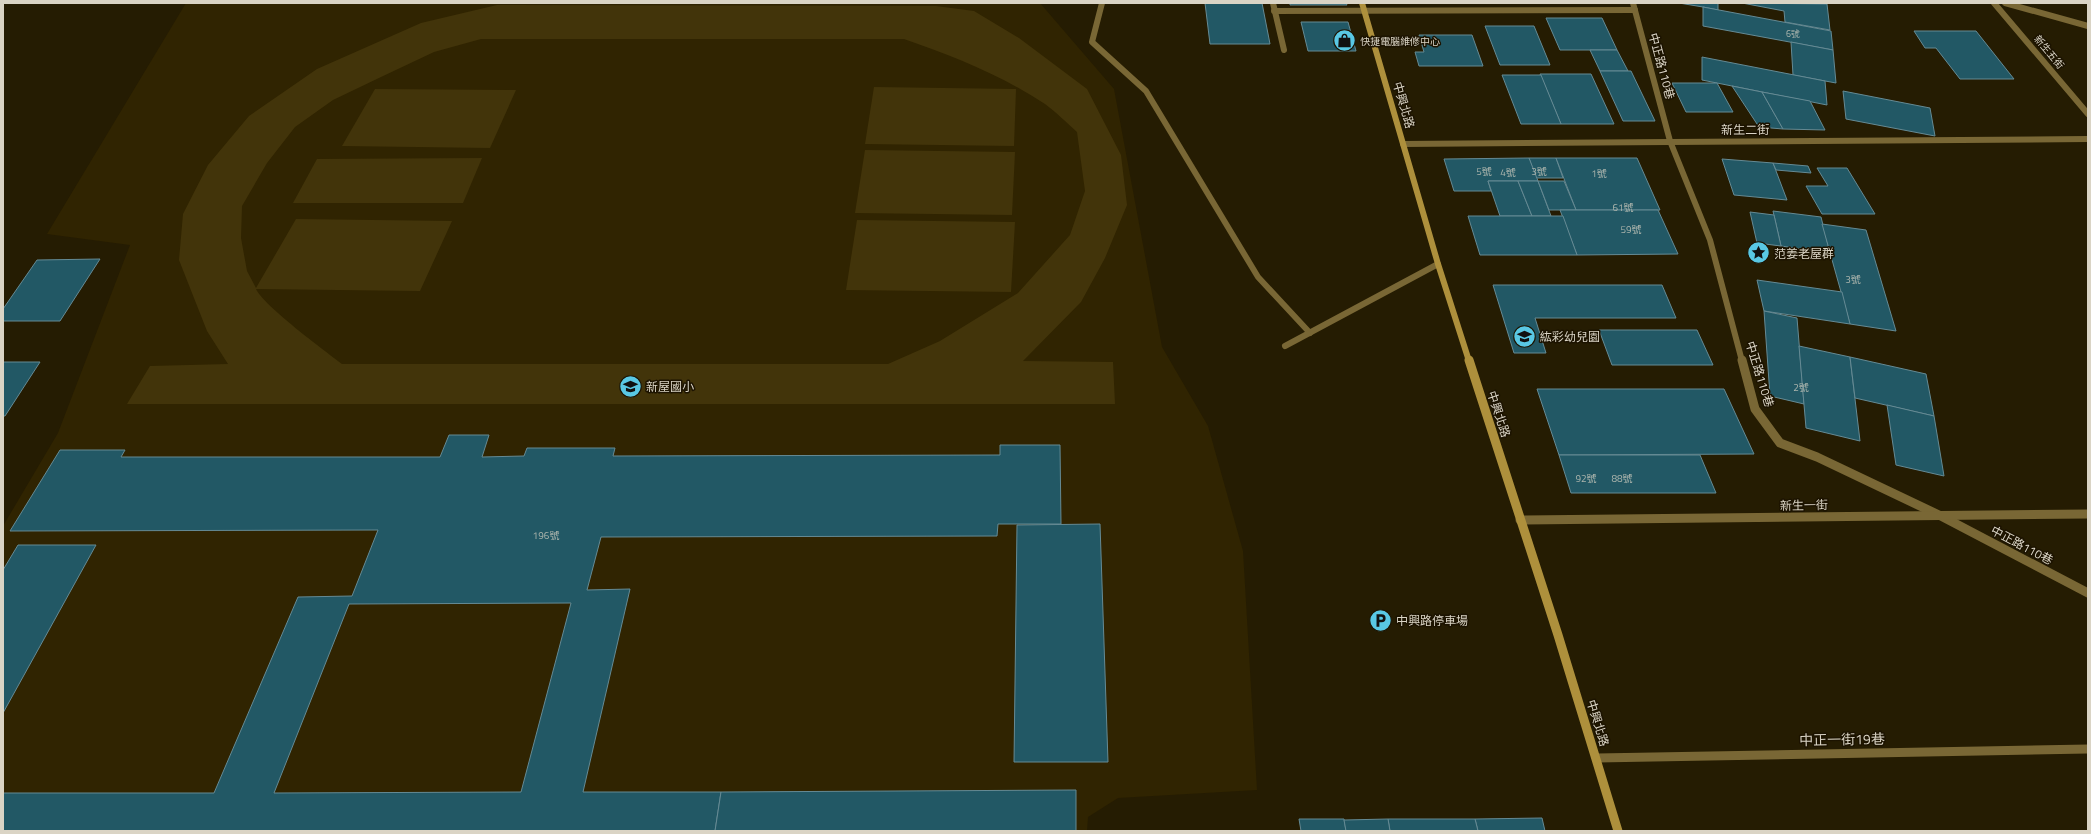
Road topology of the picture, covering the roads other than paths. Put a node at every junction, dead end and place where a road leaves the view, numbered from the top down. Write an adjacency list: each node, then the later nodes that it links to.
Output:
1 (1102, 3): 15 (street)
2 (1273, 3): 7 (street)
3 (1994, 3): 10 (street, 新生五街)
4 (2005, 3): 8 (street)
5 (1634, 6): 6 (street); 12 (street, 中正路110巷)
6 (1363, 7): 7 (street); 13 (street, 中興北路)
7 (1274, 11): 9 (street)
8 (2088, 26)
9 (1284, 50)
10 (2088, 114)
11 (2088, 139): 12 (street, 新生二街)
12 (1670, 141): 13 (street, 新生二街); 18 (street, 中正路110巷)
13 (1403, 144): 14 (street, 中興北路)
14 (1438, 264): 15 (street); 19 (street, 中興北路)
15 (1310, 333): 16 (street)
16 (1285, 346)
17 (2088, 514): 18 (street, 新生一街)
18 (1941, 516): 19 (street, 新生一街); 20 (street, 中正路110巷)
19 (1520, 520): 22 (street, 中興北路)
20 (2088, 593)
21 (2088, 749): 22 (street, 中正一街19巷)
22 (1597, 758): 23 (street, 中興北路)
23 (1618, 831)

